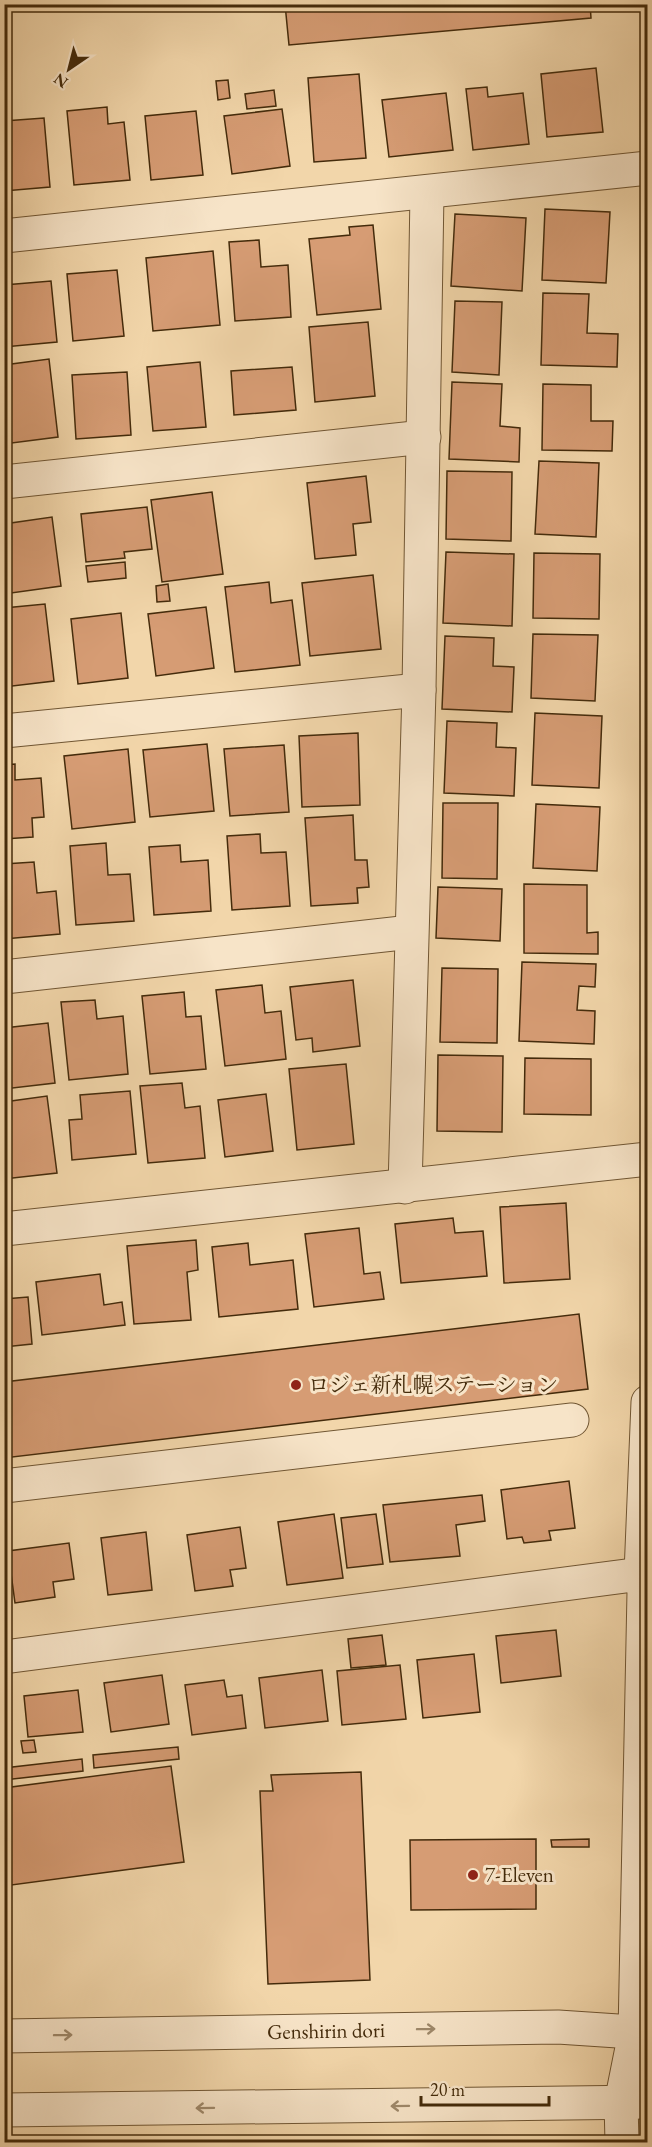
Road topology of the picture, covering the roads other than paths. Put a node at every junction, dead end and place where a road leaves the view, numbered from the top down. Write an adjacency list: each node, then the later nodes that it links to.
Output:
1 (648, 168): 2 (street)
2 (428, 192): 3 (street); 4 (street)
3 (4, 236)
4 (424, 437): 5 (street); 6 (street)
5 (4, 482)
6 (420, 690): 7 (street); 8 (street)
7 (4, 731)
8 (411, 932): 9 (street); 11 (street)
9 (4, 977)
10 (648, 1159): 11 (street)
11 (405, 1187): 12 (street)
12 (4, 1229)
13 (648, 1402): 16 (street)
14 (572, 1420): 15 (street)
15 (4, 1486)
16 (641, 1574): 17 (street); 18 (street)
17 (4, 1657)
18 (641, 2033): 19 (street, Genshirin dori, one-way to 18); 20 (street)
19 (4, 2036)
20 (634, 2102): 21 (street, one-way to 21); 22 (street)
21 (4, 2110)
22 (621, 2142)

